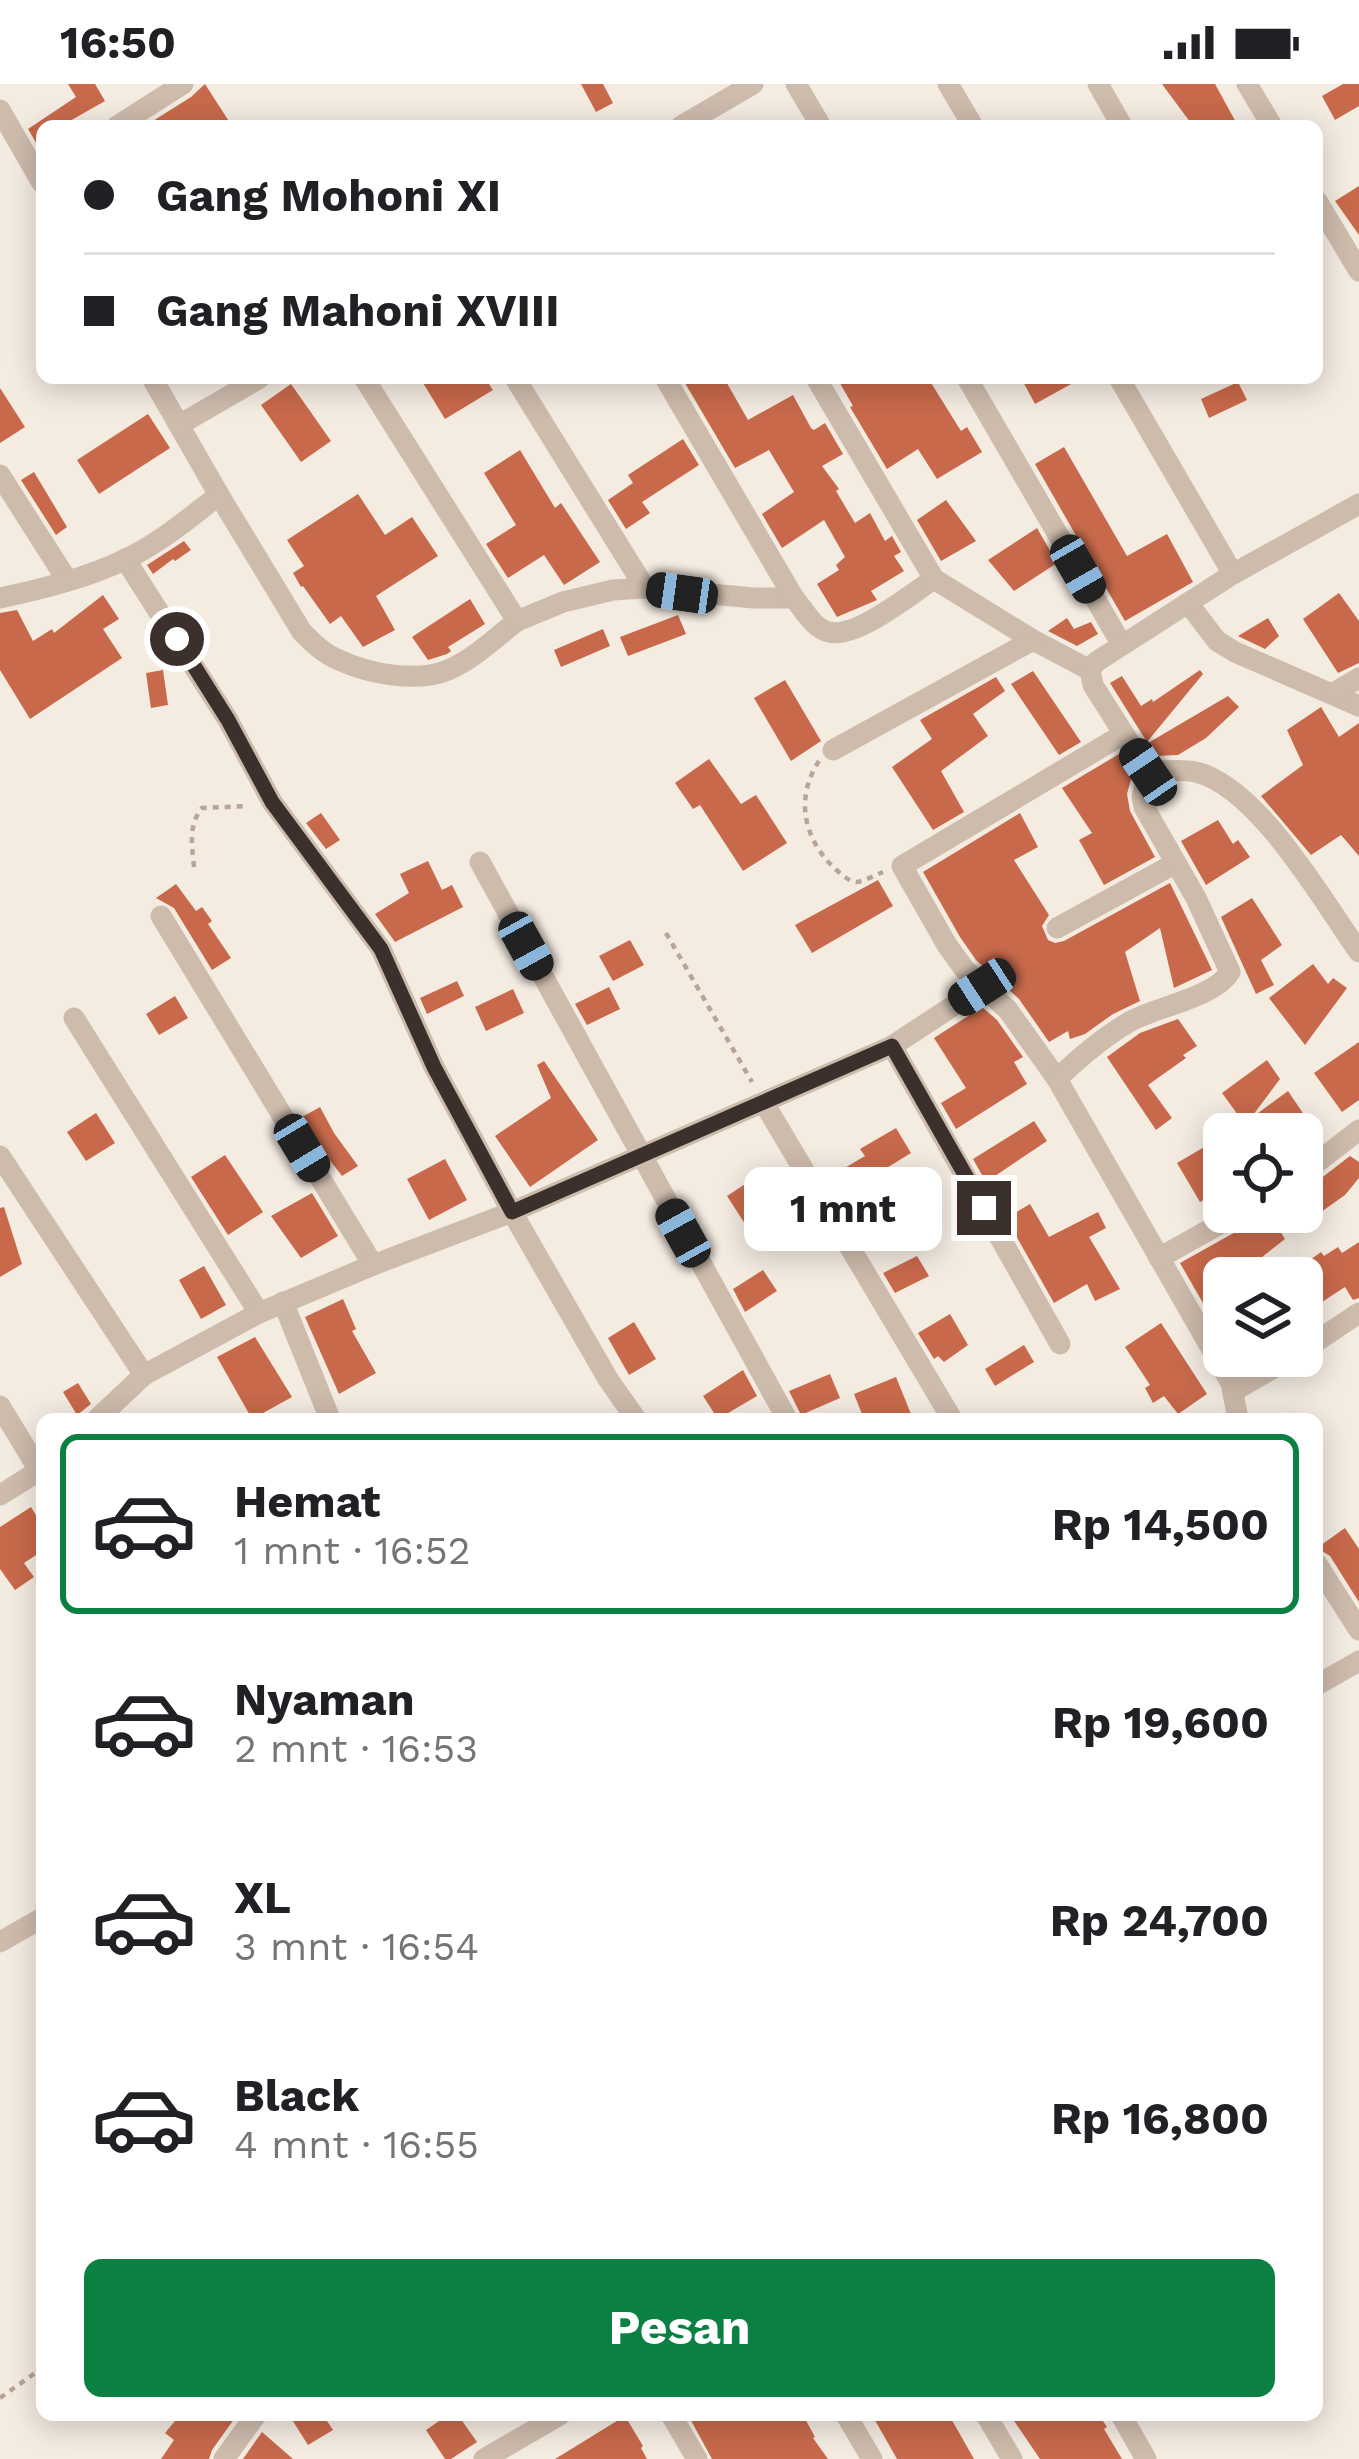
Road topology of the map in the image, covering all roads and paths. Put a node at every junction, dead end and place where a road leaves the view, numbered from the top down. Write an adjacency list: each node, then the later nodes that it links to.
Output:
1 (183, 84): 8 (street)
2 (753, 84): 9 (street)
3 (796, 84): 10 (street)
4 (948, 84): 11 (street)
5 (1098, 84): 12 (street)
6 (1247, 84): 13 (street)
7 (0, 110): 14 (street)
8 (126, 120)
9 (691, 120)
10 (817, 120)
11 (969, 120)
12 (1119, 120)
13 (1268, 120)
14 (36, 171)
15 (1323, 211): 16 (street)
16 (1359, 271)
17 (155, 384): 25 (street)
18 (250, 384): 25 (street)
19 (368, 384): 37 (street)
20 (519, 384): 33 (street)
21 (668, 384): 35 (street)
22 (820, 384): 31 (street)
23 (970, 384): 39 (street)
24 (1122, 384): 30 (street)
25 (179, 425): 27 (street)
26 (0, 475): 32 (street)
27 (219, 495): 29 (street); 37 (street)
28 (1359, 504): 30 (street)
29 (125, 559): 32 (street); 47 (street)
30 (1233, 574): 36 (street)
31 (934, 579): 35 (street); 38 (street)
32 (68, 580): 34 (street)
33 (645, 588): 35 (street); 37 (street)
34 (0, 598)
35 (794, 598)
36 (1188, 603): 39 (street); 42 (street)
37 (517, 621)
38 (1033, 640): 40 (street); 45 (street)
39 (1122, 645): 40 (street)
40 (1090, 670): 44 (street)
41 (1359, 678): 42 (street)
42 (1332, 694): 43 (street)
43 (1359, 706)
44 (1123, 735): 46 (street); 50 (street)
45 (833, 750): 50 (path)
46 (1148, 772): 49 (street); 55 (street)
47 (272, 802): 51 (path); 65 (street)
48 (480, 862): 63 (street)
49 (1174, 864): 53 (street); 59 (street)
50 (902, 866): 56 (street)
51 (194, 867)
52 (161, 916): 68 (street)
53 (1058, 928)
54 (666, 933): 60 (path)
55 (1359, 952)
56 (982, 987): 58 (street); 59 (street)
57 (74, 1018): 70 (street)
58 (892, 1046): 60 (street); 73 (street)
59 (1057, 1079): 67 (street)
60 (764, 1103): 63 (street); 82 (street)
61 (1359, 1130): 64 (street)
62 (0, 1156): 74 (street)
63 (640, 1156): 65 (street); 81 (street)
64 (1323, 1158)
65 (512, 1212): 68 (street); 80 (street)
66 (1204, 1233): 67 (street)
67 (1159, 1258): 76 (street)
68 (373, 1265): 69 (street)
69 (283, 1302): 70 (street); 79 (street)
70 (260, 1312): 74 (street)
71 (1359, 1313): 72 (street)
72 (1323, 1337)
73 (1060, 1344)
74 (144, 1375): 78 (street)
75 (1258, 1377): 76 (street)
76 (1234, 1391): 83 (street)
77 (0, 1406): 84 (street)
78 (103, 1413)
79 (328, 1413)
80 (631, 1413)
81 (784, 1413)
82 (948, 1413)
83 (1237, 1413)
84 (36, 1464)
85 (36, 1475): 86 (street)
86 (0, 1495)
87 (1323, 1573): 88 (street)
88 (1359, 1630)
89 (1359, 1661): 90 (street)
90 (1323, 1682)
91 (36, 1921): 92 (street)
92 (0, 1942)
93 (36, 2372): 94 (path)
94 (0, 2398)
95 (252, 2421): 102 (street)
96 (550, 2421): 101 (street)
97 (675, 2421): 103 (street)
98 (850, 2421): 104 (street)
99 (990, 2421): 105 (street)
100 (1124, 2421): 106 (street)
101 (493, 2457)
102 (224, 2459)
103 (697, 2459)
104 (872, 2459)
105 (1012, 2459)
106 (1147, 2459)

